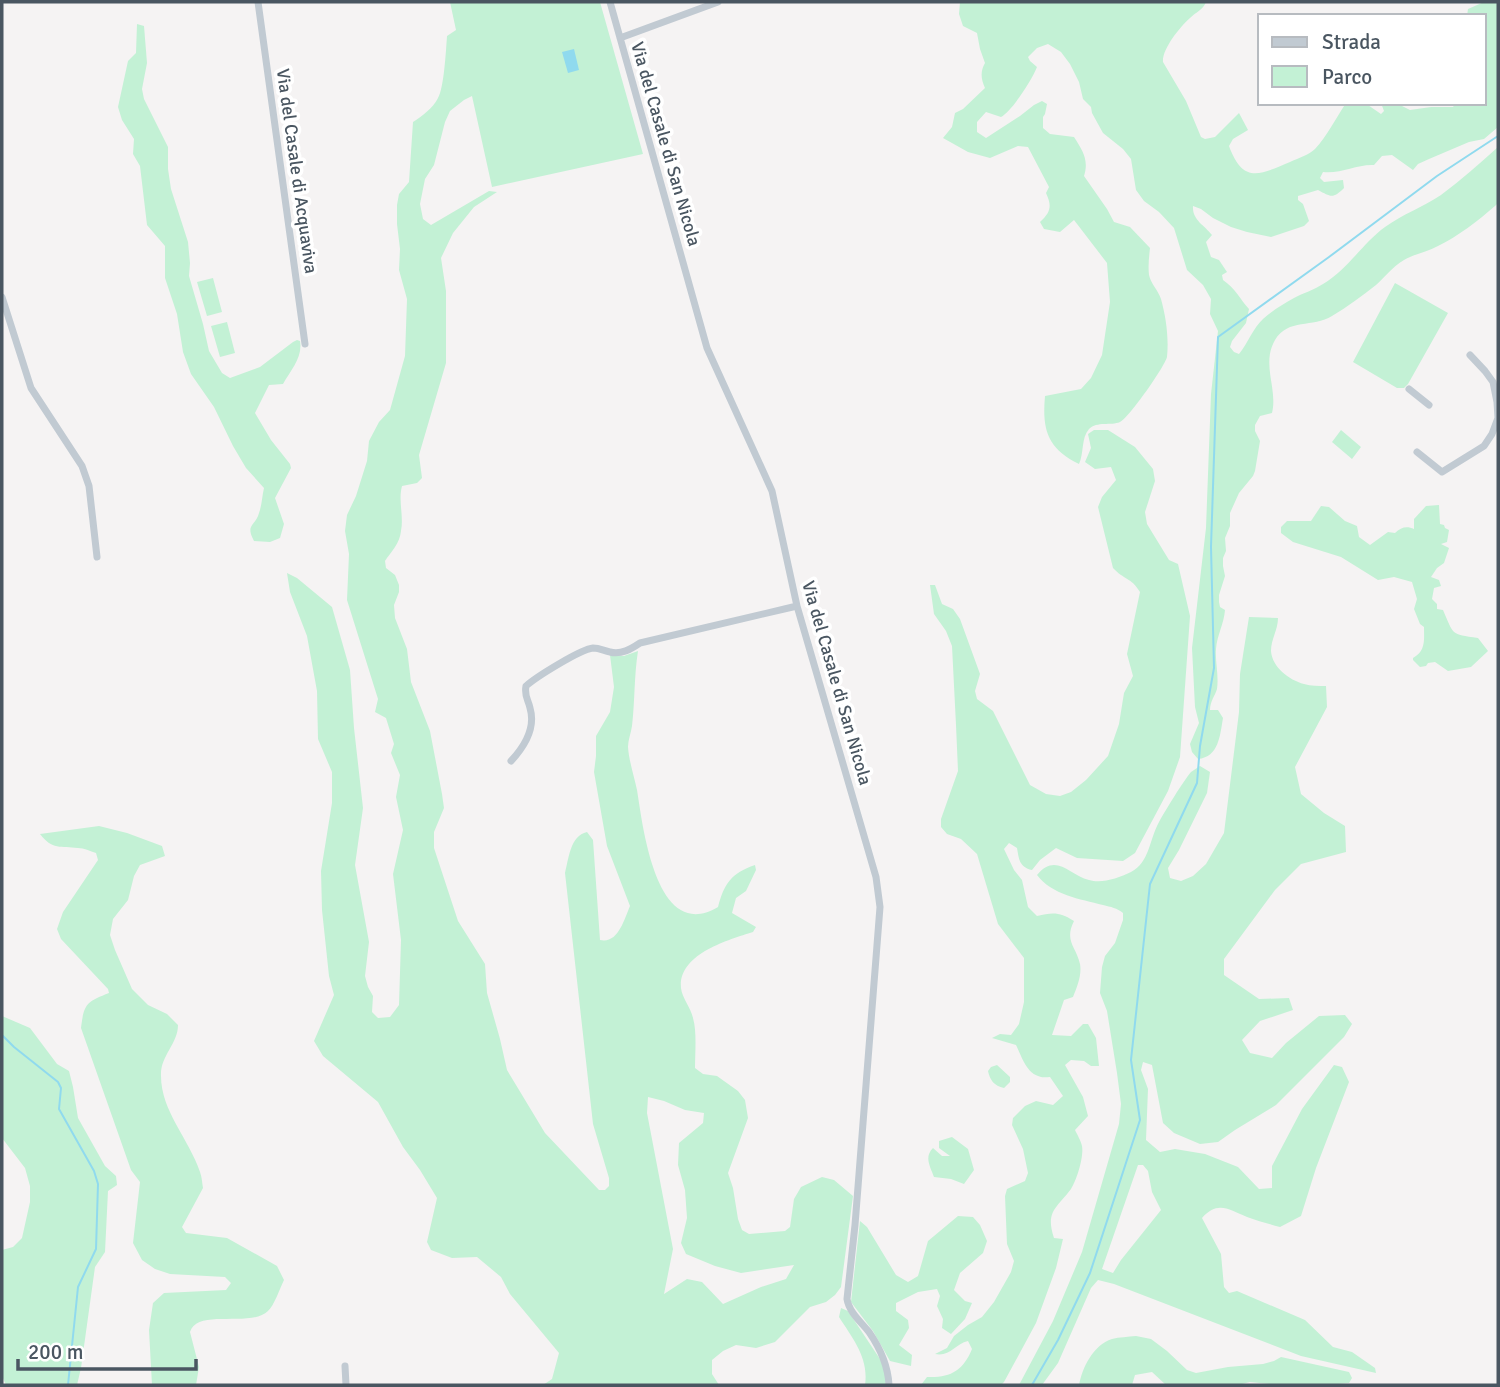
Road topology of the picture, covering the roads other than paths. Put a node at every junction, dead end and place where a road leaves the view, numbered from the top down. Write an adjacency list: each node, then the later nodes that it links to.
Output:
1 (258, 2): 6 (street, Via del Casale di Acquaviva)
2 (610, 2): 4 (street, Via del Casale di San Nicola)
3 (718, 2): 4 (street)
4 (620, 38): 12 (street, Via del Casale di San Nicola)
5 (2, 297): 11 (street)
6 (305, 344)
7 (1470, 355): 10 (street)
8 (1409, 389): 9 (street)
9 (1429, 405)
10 (1417, 452)
11 (97, 557)
12 (797, 606): 13 (street); 16 (street, Via del Casale di San Nicola)
13 (511, 761)
14 (345, 1366): 15 (street)
15 (346, 1385)
16 (889, 1385)

